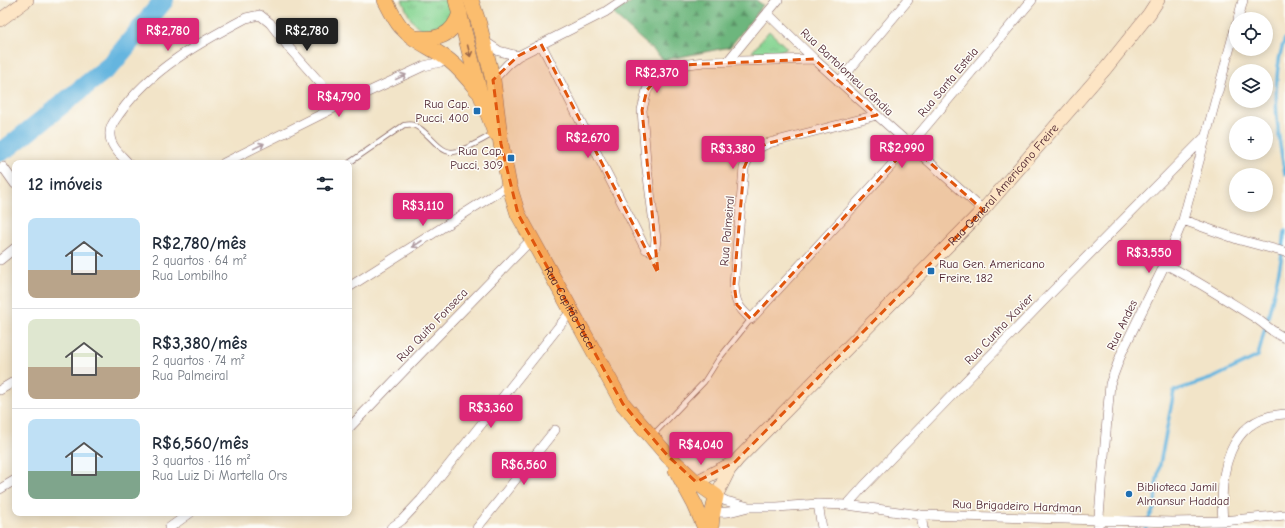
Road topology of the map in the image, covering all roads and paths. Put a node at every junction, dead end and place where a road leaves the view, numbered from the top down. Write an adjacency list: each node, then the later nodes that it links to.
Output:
1 (28, 0): 13 (main road)
2 (385, 0): 14 (main road)
3 (471, 0): 15 (main road, Rua Capitão Pucci)
4 (623, 0): 16 (street)
5 (778, 0): 12 (street)
6 (908, 0): 23 (street)
7 (1032, 0): 29 (street, Rua Santa Estela)
8 (1158, 0): 36 (main road, Rua General Americano Freire)
9 (1243, 0): 11 (street)
10 (458, 6): 14 (main road); 24 (main road, one-way to 24)
11 (1240, 12)
12 (768, 14): 19 (street, Rua Bartolomeu Cândia); 21 (street)
13 (0, 20)
14 (414, 38): 20 (main road)
15 (484, 41): 18 (street); 22 (main road, Rua Capitão Pucci)
16 (541, 44): 18 (street); 21 (street)
17 (1229, 50): 27 (street, Rua Andes)
18 (518, 56): 22 (street)
19 (814, 59): 21 (street); 23 (street, Rua Bartolomeu Cândia)
20 (449, 60): 24 (main road); 25 (street, one-way to 20)
21 (728, 61)
22 (493, 80): 28 (main road, Rua Capitão Pucci)
23 (839, 82): 26 (street, Rua Bartolomeu Cândia)
24 (480, 93): 28 (main road, Rua Capitão Pucci)
25 (340, 105): 30 (street); 31 (street, one-way to 25)
26 (876, 115): 29 (street, Rua Bartolomeu Cândia); 45 (street, Rua Palmeiral)
27 (1205, 137): 37 (street, Rua Andes); 59 (street, Rua Cunha Xavier)
28 (498, 139): 32 (lane); 35 (main road, Rua Capitão Pucci)
29 (910, 145): 36 (street, Rua Bartolomeu Cândia); 45 (street, Rua Santa Estela)
30 (126, 160)
31 (230, 160)
32 (352, 161)
33 (1, 168): 34 (street)
34 (12, 181)
35 (509, 185): 38 (main road, Rua Capitão Pucci); 43 (street, one-way to 43)
36 (983, 210): 53 (main road, Rua General Americano Freire)
37 (1183, 220): 40 (street); 42 (street, Rua Andes)
38 (532, 240): 44 (main road, Rua Capitão Pucci); 50 (street, Rua Quito Fonseca)
39 (12, 250): 41 (street)
40 (1285, 252)
41 (0, 260)
42 (1165, 264): 46 (street); 68 (street, Rua Andes)
43 (352, 285)
44 (572, 310): 52 (main road, Rua Capitão Pucci); 65 (street)
45 (751, 319): 52 (lane)
46 (1285, 338)
47 (12, 383): 48 (street)
48 (0, 390)
49 (1285, 414): 66 (street)
50 (352, 425)
51 (555, 430): 72 (street)
52 (652, 437): 56 (main road, Rua Capitão Pucci)
53 (735, 462): 56 (main road, Rua General Americano Freire); 57 (main road, Rua General Americano Freire)
54 (12, 482): 55 (street)
55 (0, 489)
56 (694, 494): 57 (main road, Rua Capitão Pucci); 61 (street, Rua Brigadeiro Hardman); 73 (main road)
57 (716, 496): 60 (street, Rua Brigadeiro Hardman); 61 (main road)
58 (818, 504): 59 (street, Rua Brigadeiro Hardman); 60 (street, Rua Brigadeiro Hardman); 75 (street)
59 (847, 505): 62 (street, Rua Brigadeiro Hardman)
60 (749, 507): 61 (street, Rua Brigadeiro Hardman)
61 (712, 511): 74 (main road)
62 (921, 515): 68 (street, Rua Brigadeiro Hardman); 76 (street)
63 (1285, 515): 66 (street, Rua Brigadeiro Hardman)
64 (186, 516): 69 (street)
65 (402, 520): 70 (street); 71 (street)
66 (1223, 521): 67 (street, Rua Brigadeiro Hardman)
67 (1172, 522): 68 (street, Rua Brigadeiro Hardman); 77 (street)
68 (1098, 524)
69 (169, 528)
70 (391, 528)
71 (408, 528)
72 (478, 528)
73 (705, 528)
74 (711, 528)
75 (822, 528)
76 (923, 528)
77 (1180, 528)

